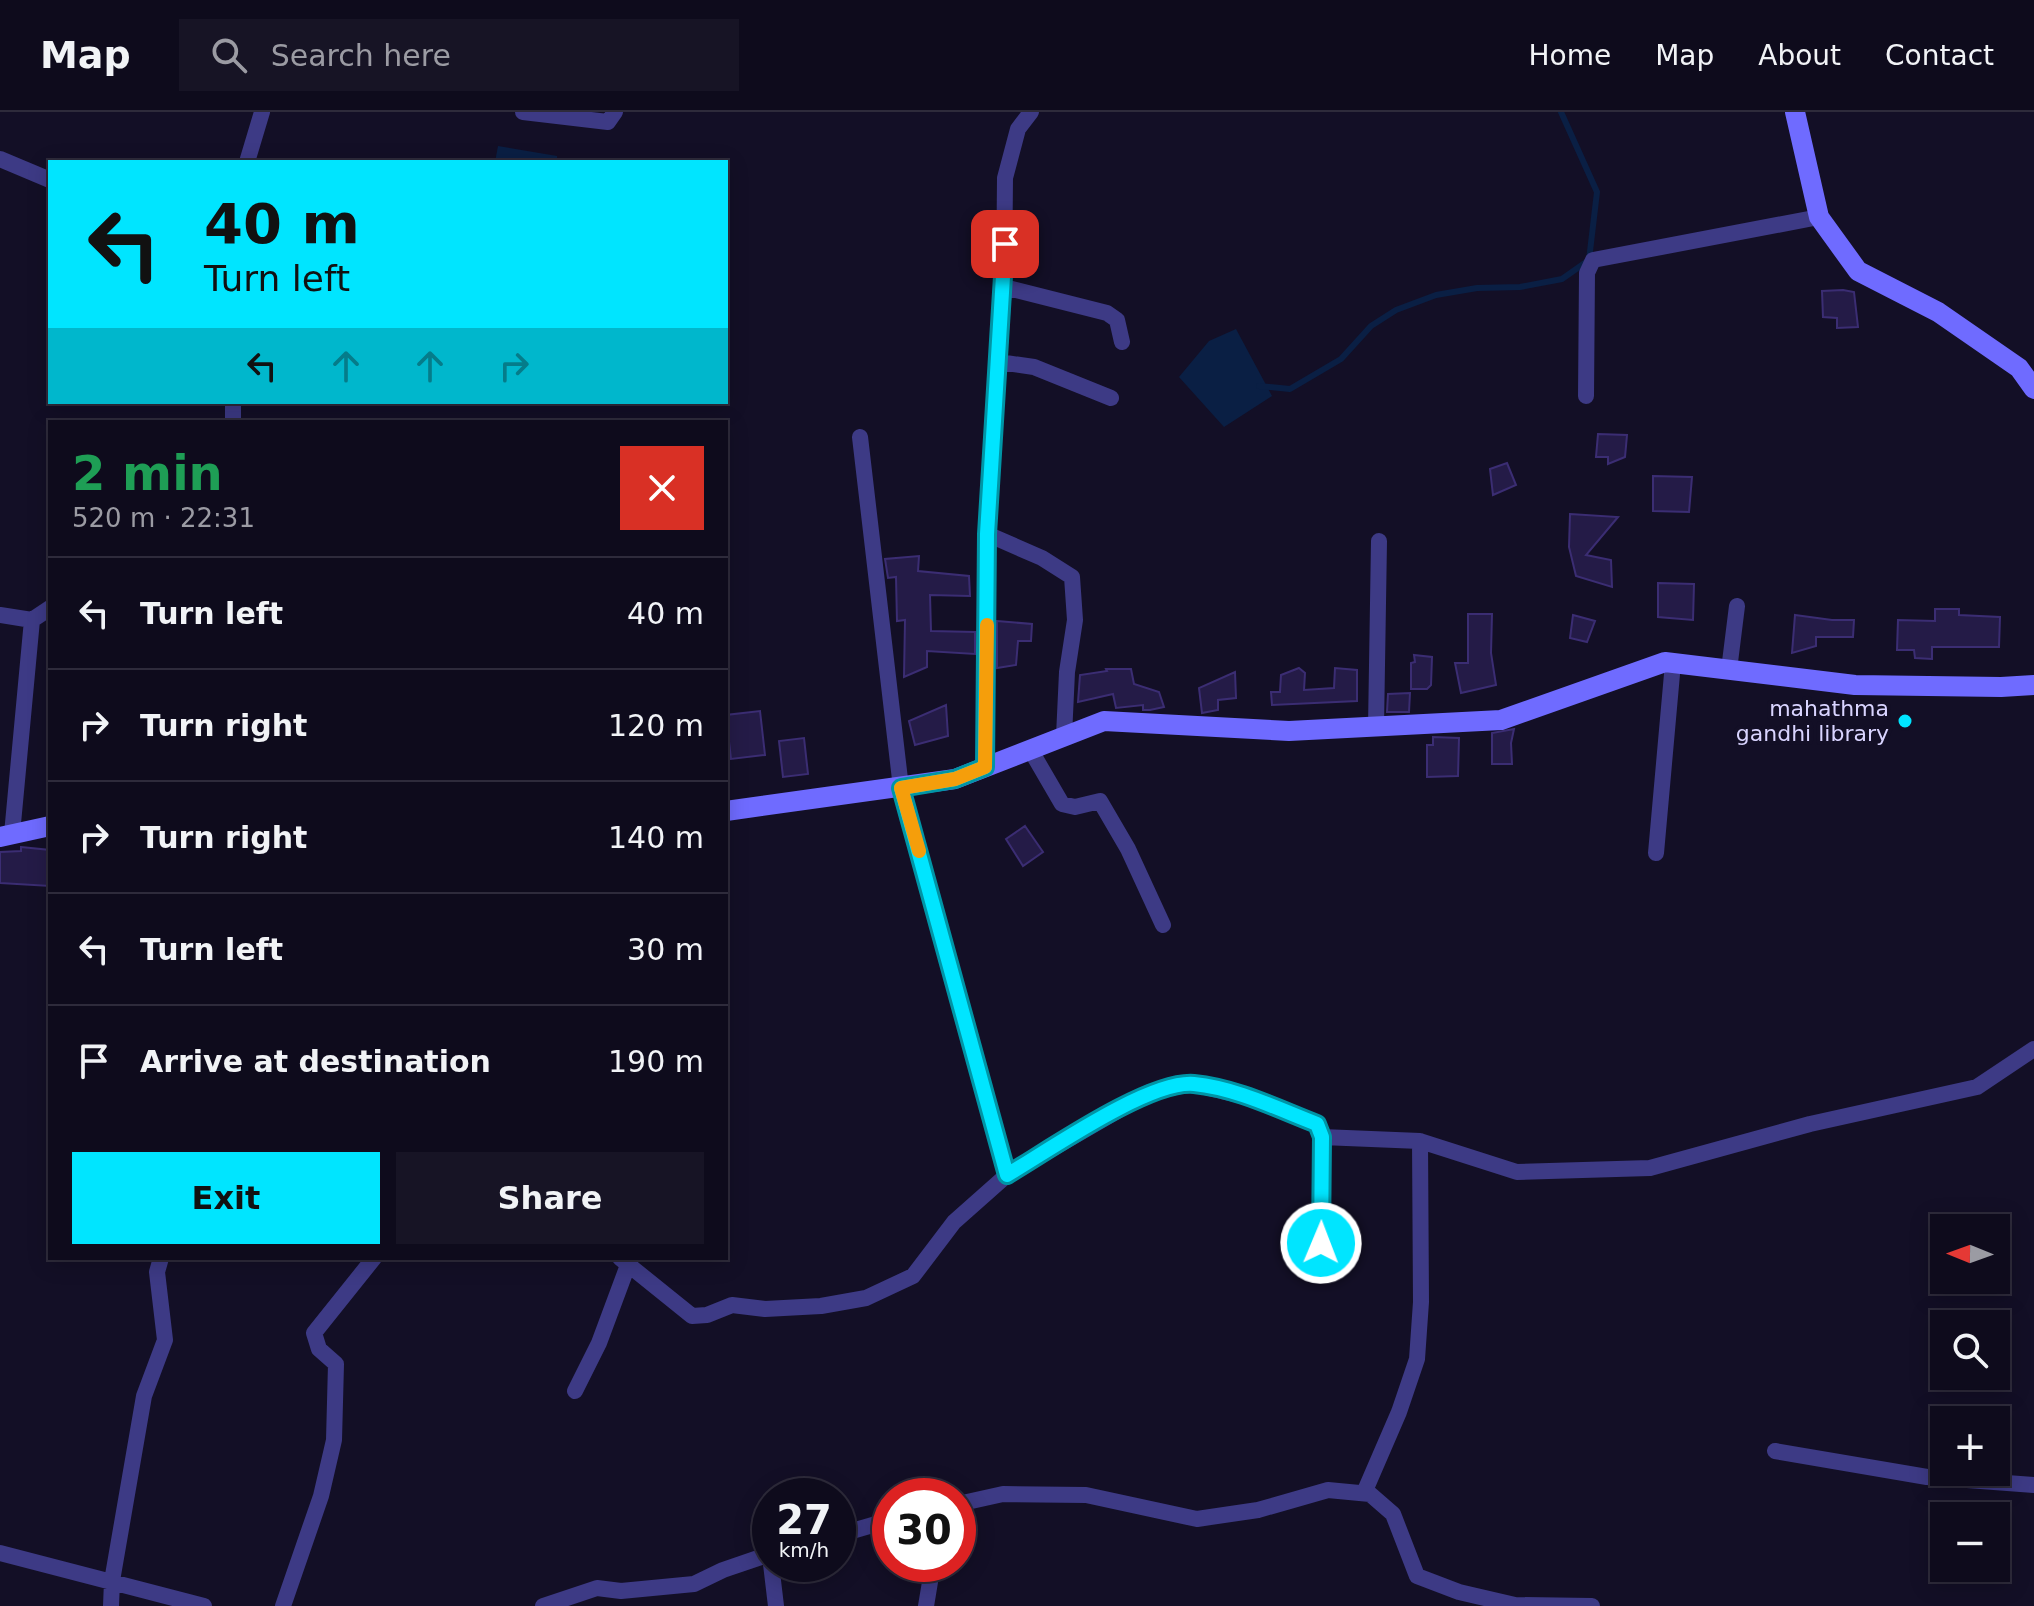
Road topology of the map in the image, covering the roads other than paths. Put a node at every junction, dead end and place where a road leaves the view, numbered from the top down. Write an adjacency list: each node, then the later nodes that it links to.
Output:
1 (262, 112): 7 (street)
2 (523, 112): 3 (street)
3 (615, 112)
4 (1031, 112): 10 (street)
5 (1795, 112): 9 (street)
6 (0, 159): 8 (street)
7 (248, 160)
8 (48, 179)
9 (1819, 217): 13 (street); 14 (street)
10 (1004, 287): 11 (street); 12 (street)
11 (1122, 342)
12 (999, 362): 15 (street); 17 (street)
13 (2034, 389)
14 (1586, 396)
15 (1111, 398)
16 (860, 437): 30 (street)
17 (987, 534): 27 (street); 29 (street)
18 (1379, 541): 26 (street)
19 (1737, 606): 24 (street)
20 (48, 609): 22 (street)
21 (0, 615): 22 (street)
22 (32, 620): 33 (street)
23 (1673, 663): 24 (street); 26 (street); 34 (street)
24 (1729, 670): 25 (street)
25 (2034, 685)
26 (1376, 727): 27 (street)
27 (1064, 736): 28 (street)
28 (1030, 749): 29 (street); 35 (street)
29 (985, 767): 30 (street)
30 (901, 788): 31 (street); 39 (street)
31 (728, 811)
32 (48, 826): 33 (street)
33 (6, 836)
34 (1656, 853)
35 (1163, 925)
36 (2034, 1049): 38 (street)
37 (1322, 1137): 38 (street); 39 (street); 40 (street)
38 (1420, 1141): 47 (street)
39 (1007, 1175): 43 (street)
40 (1321, 1243)
41 (160, 1260): 51 (street)
42 (372, 1260): 56 (street)
43 (624, 1261): 44 (street)
44 (575, 1391)
45 (1775, 1451): 46 (street)
46 (2034, 1485)
47 (1364, 1493): 48 (street); 60 (street)
48 (976, 1500)
49 (0, 1553): 51 (street)
50 (752, 1563): 57 (street)
51 (112, 1581): 54 (street); 55 (street)
52 (773, 1582): 58 (street)
53 (930, 1582): 59 (street)
54 (111, 1606)
55 (204, 1606)
56 (283, 1606)
57 (543, 1606)
58 (776, 1606)
59 (926, 1606)
60 (1592, 1606)

